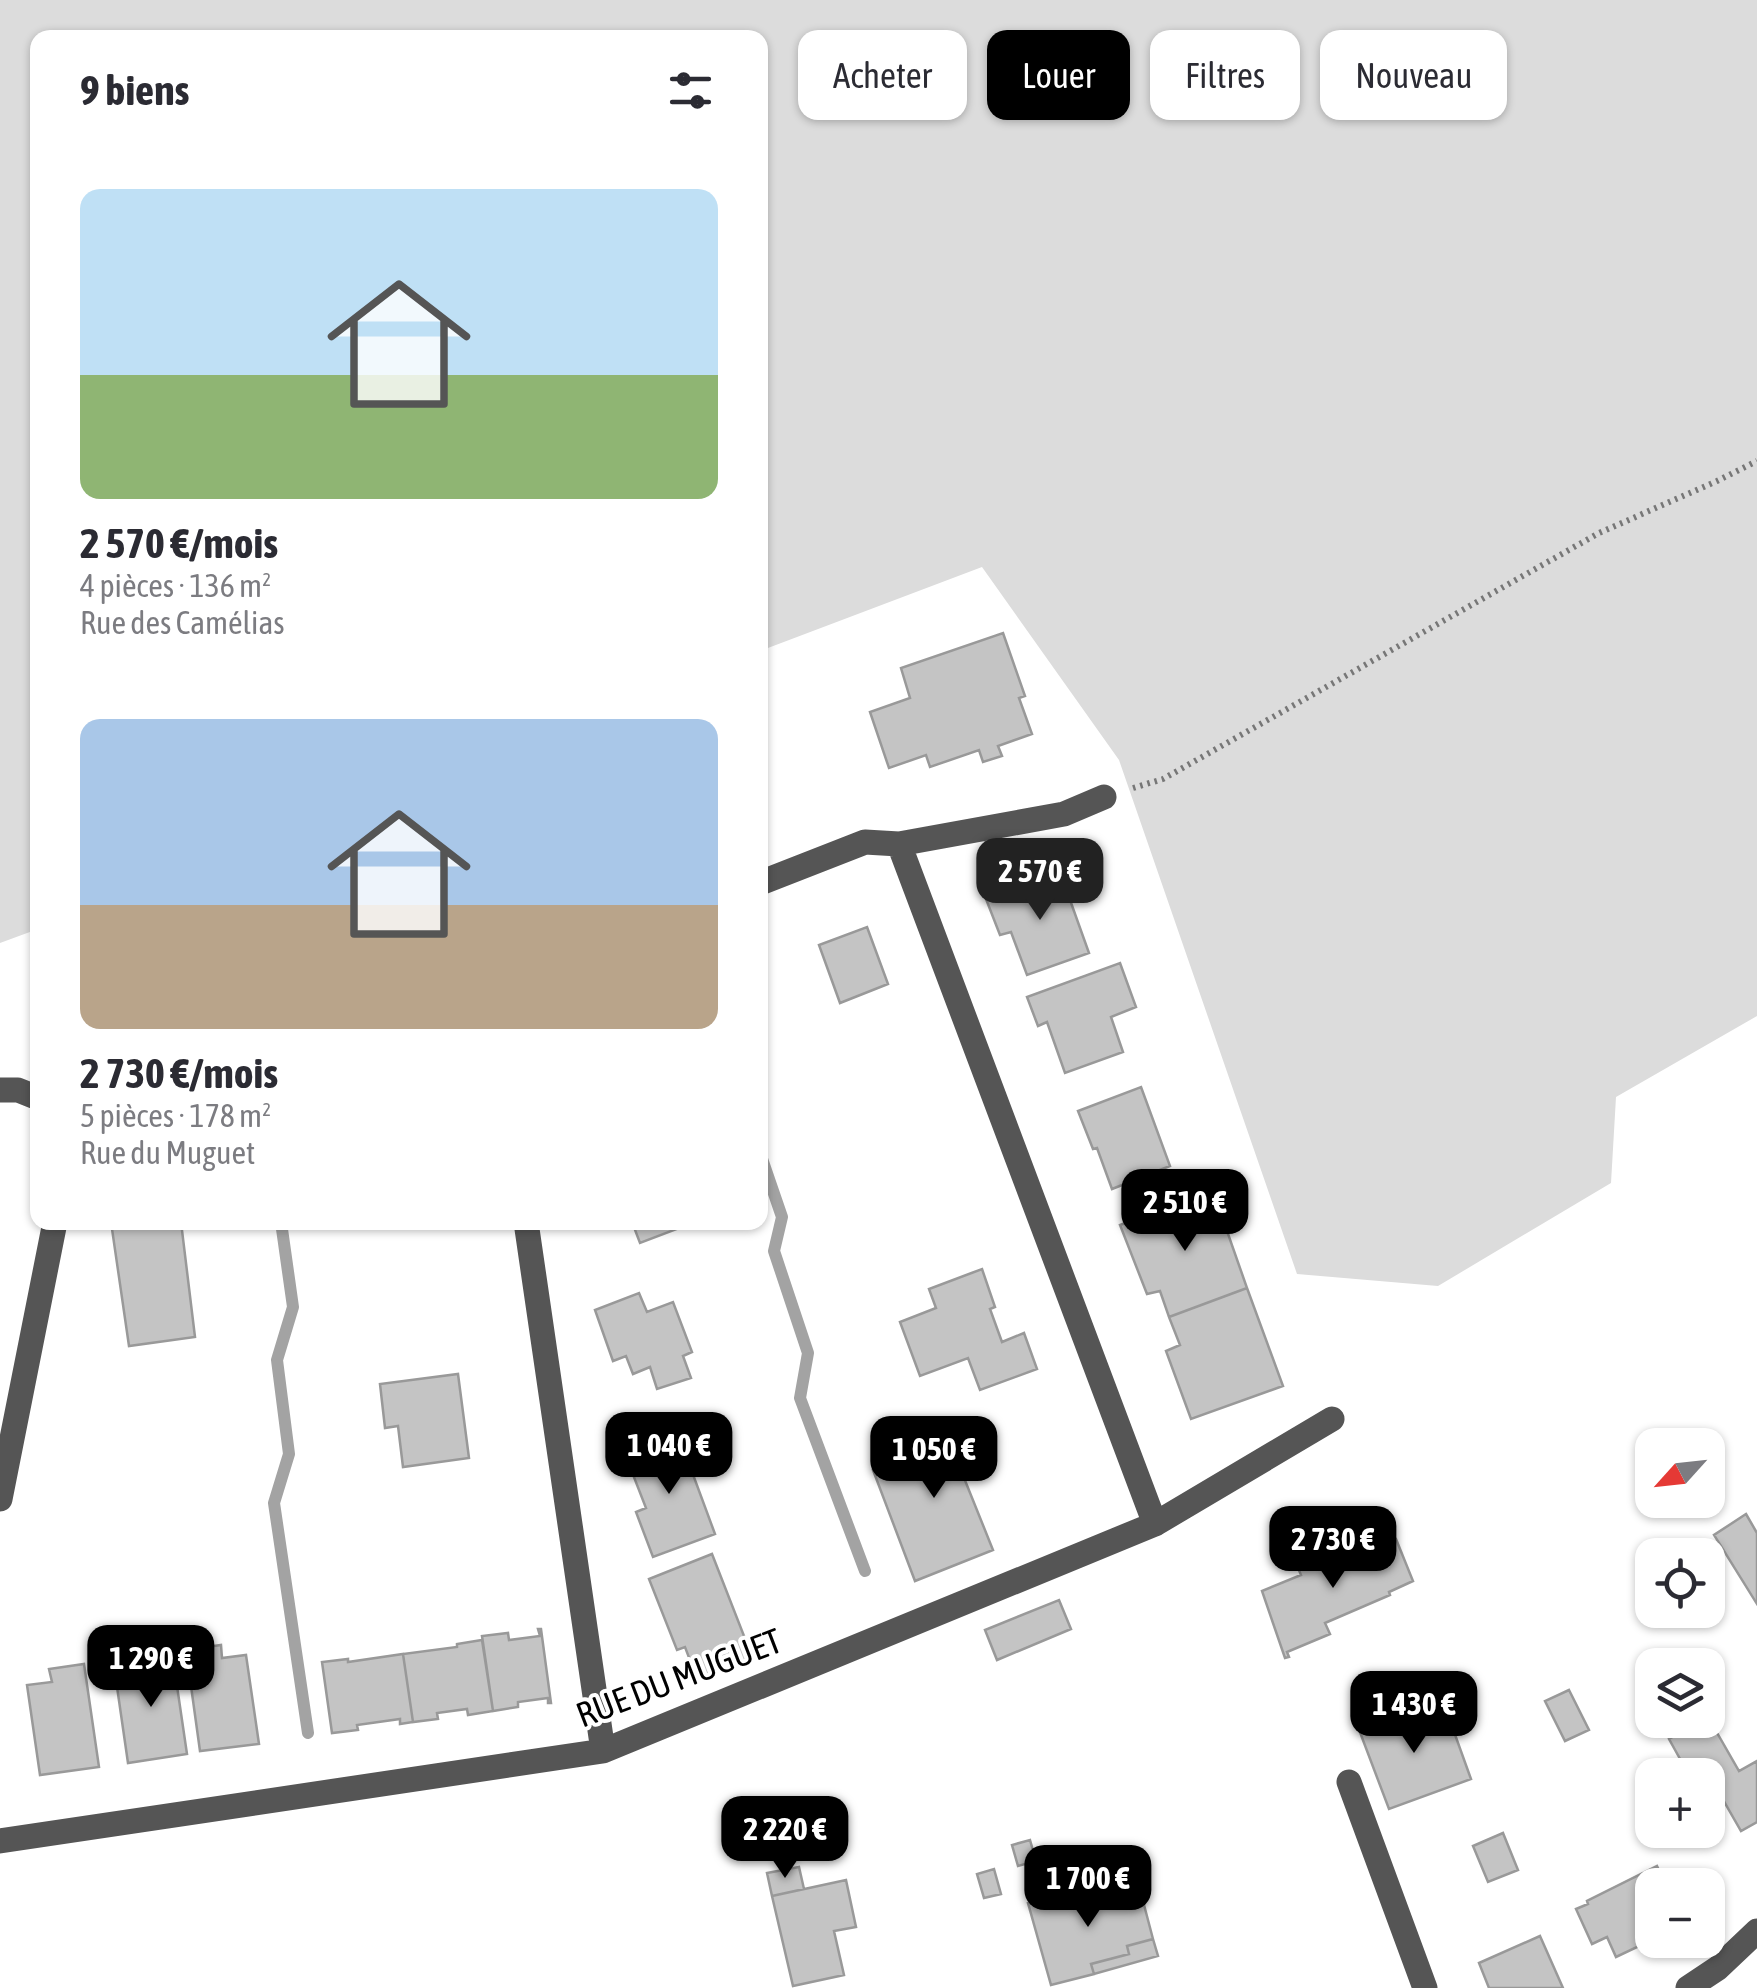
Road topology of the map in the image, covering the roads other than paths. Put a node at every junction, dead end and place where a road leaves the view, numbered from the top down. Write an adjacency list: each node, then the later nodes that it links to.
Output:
1 (1104, 798): 2 (street)
2 (899, 844): 3 (street); 10 (street)
3 (768, 880)
4 (0, 1090): 5 (street)
5 (30, 1095)
6 (54, 1230): 9 (street)
7 (527, 1230): 11 (street)
8 (1332, 1419): 10 (street, RUE DU MUGUET)
9 (0, 1499)
10 (1155, 1524): 11 (street, RUE DU MUGUET)
11 (603, 1751): 13 (street, RUE DU MUGUET)
12 (1349, 1782): 15 (street)
13 (0, 1841)
14 (1757, 1931): 16 (street)
15 (1426, 1988)
16 (1688, 1988)

